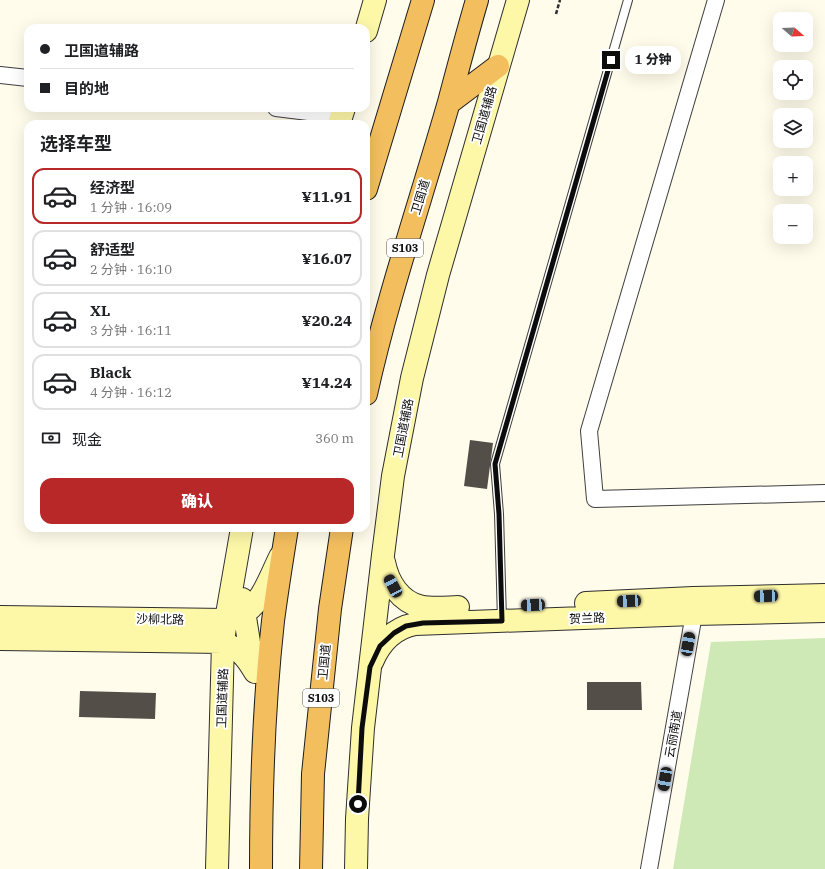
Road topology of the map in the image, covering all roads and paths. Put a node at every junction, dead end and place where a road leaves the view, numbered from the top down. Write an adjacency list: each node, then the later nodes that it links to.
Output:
1 (375, 0): 11 (main road)
2 (417, 0): 15 (highway)
3 (423, 0): 15 (highway)
4 (477, 0): 16 (highway, 卫国道 / S103)
5 (483, 0): 16 (highway)
6 (518, 0): 12 (main road, 卫国道辅路)
7 (560, 0): 10 (path)
8 (628, 0): 30 (lane)
9 (716, 0): 21 (street)
10 (556, 14)
11 (368, 24)
12 (498, 66): 16 (highway); 26 (main road, 卫国道辅路)
13 (0, 75): 14 (street)
14 (24, 78)
15 (399, 80): 19 (highway)
16 (449, 103): 20 (highway, 卫国道 / S103)
17 (308, 112): 18 (street)
18 (341, 116)
19 (370, 176)
20 (370, 376)
21 (825, 493)
22 (241, 532): 32 (main road, 卫国道辅路)
23 (285, 532): 25 (highway)
24 (341, 532): 40 (highway, 卫国道 / S103)
25 (283, 551): 32 (main road); 37 (highway)
26 (383, 555): 30 (main road, 贺兰路); 35 (main road, 卫国道辅路)
27 (825, 595): 28 (main road, 贺兰路)
28 (693, 606): 29 (main road, 贺兰路); 30 (main road, 贺兰路); 42 (street, 云丽南道)
29 (825, 611)
30 (502, 614): 35 (main road, 贺兰路)
31 (0, 617): 32 (main road, 沙柳北路)
32 (235, 617): 34 (main road, 卫国道辅路); 36 (main road)
33 (0, 639): 34 (main road, 沙柳北路)
34 (224, 642): 36 (main road, 沙柳北路); 38 (main road, 卫国道辅路)
35 (370, 667): 41 (main road, 卫国道辅路)
36 (255, 672): 37 (main road)
37 (265, 726): 39 (highway)
38 (217, 869)
39 (261, 869)
40 (311, 869)
41 (356, 869)
42 (649, 869)

